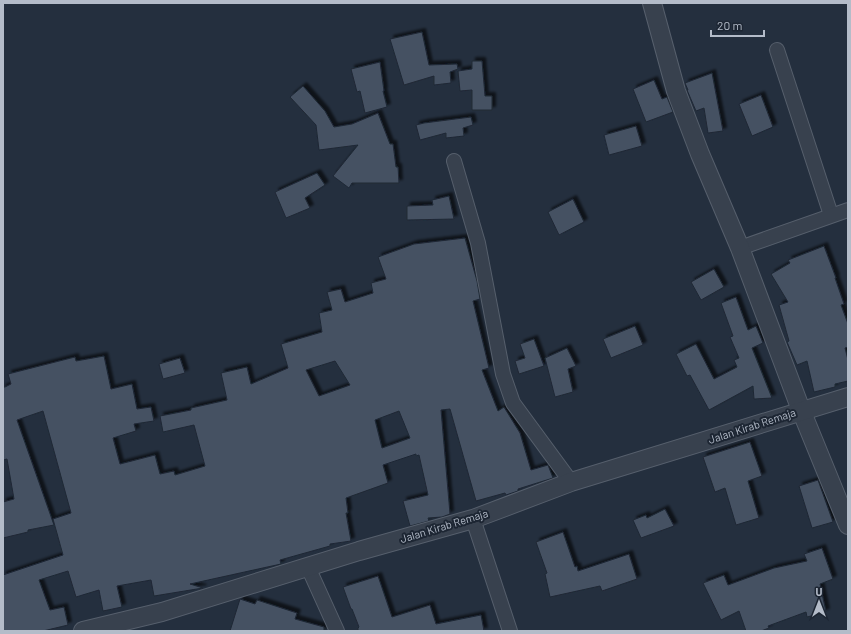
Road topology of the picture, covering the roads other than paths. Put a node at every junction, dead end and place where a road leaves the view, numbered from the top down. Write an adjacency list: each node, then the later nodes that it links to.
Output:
1 (652, 3): 6 (street)
2 (777, 50): 5 (street)
3 (454, 161): 9 (street)
4 (848, 210): 5 (street)
5 (831, 215): 6 (street)
6 (740, 248): 8 (street)
7 (848, 397): 8 (street, Jalan Kirab Remaja)
8 (806, 422): 9 (street, Jalan Kirab Remaja); 10 (street)
9 (571, 482): 11 (street, Jalan Kirab Remaja)
10 (848, 525)
11 (475, 526): 12 (street, Jalan Kirab Remaja); 15 (street)
12 (308, 567): 13 (street, Jalan Kirab Remaja); 14 (street)
13 (93, 630)
14 (337, 631)
15 (510, 631)

